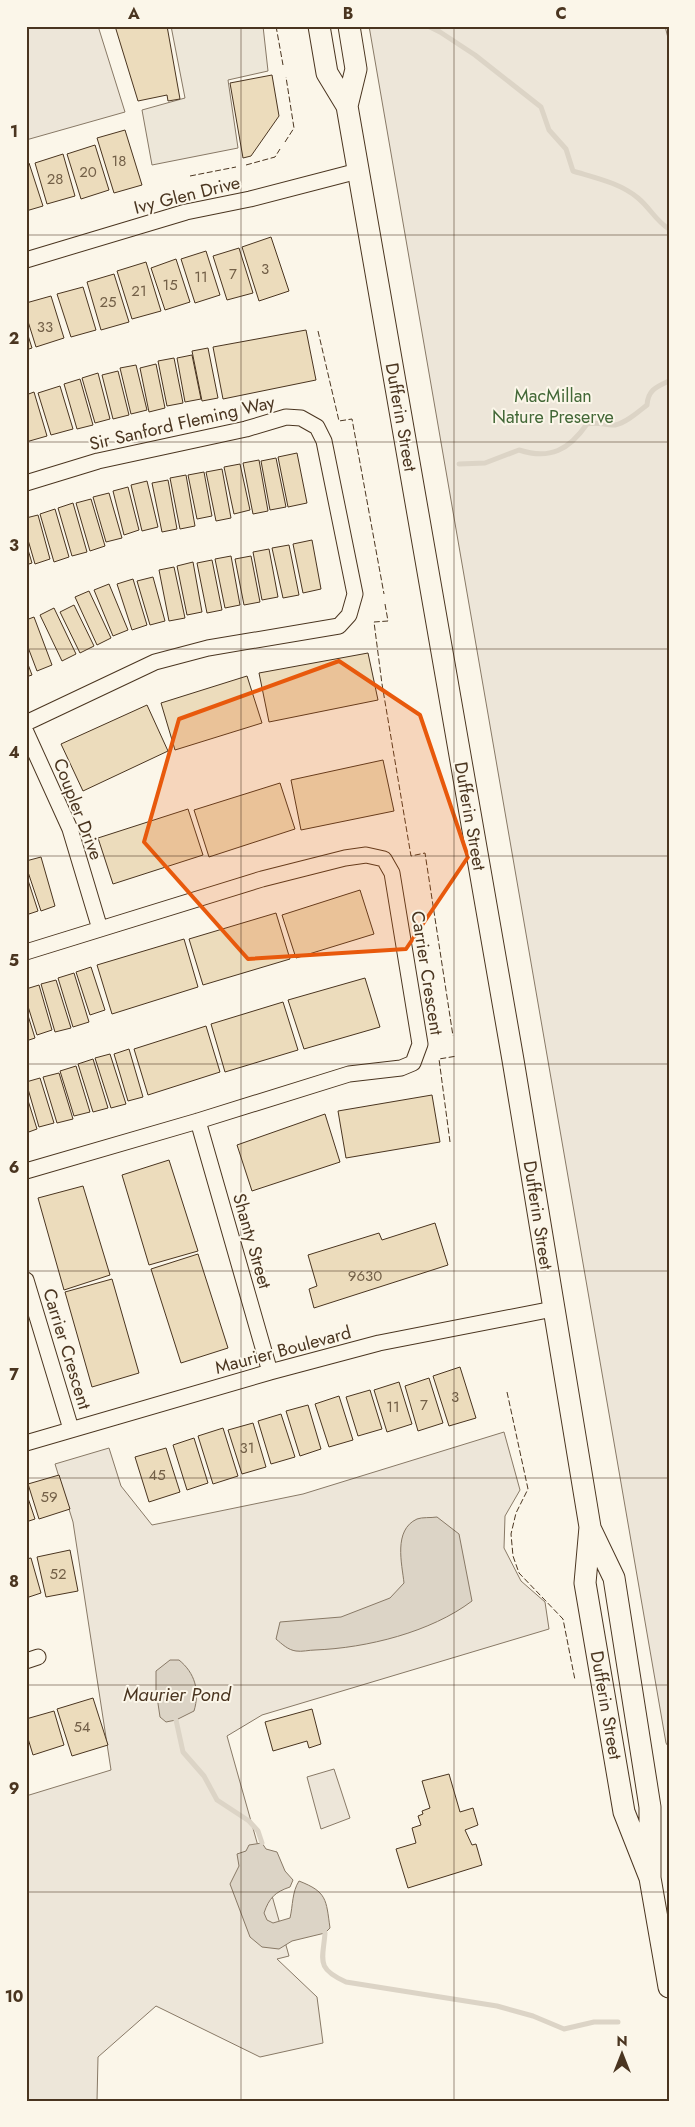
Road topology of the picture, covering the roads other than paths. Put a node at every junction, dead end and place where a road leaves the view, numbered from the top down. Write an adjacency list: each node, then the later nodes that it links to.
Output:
1 (319, 26): 3 (main road, Dufferin Street)
2 (349, 26): 3 (main road, Dufferin Street)
3 (347, 106): 4 (main road, Dufferin Street)
4 (358, 171): 5 (street, Ivy Glen Drive); 14 (main road, Dufferin Street)
5 (26, 260)
6 (26, 483): 7 (street, Sir Sanford Fleming Way)
7 (26, 723)
8 (26, 732): 9 (street, Coupler Drive)
9 (100, 929): 10 (street, Carrier Crescent); 11 (street, Carrier Crescent)
10 (26, 952)
11 (198, 1121): 12 (street, Carrier Crescent); 15 (street, Shanty Street)
12 (26, 1171)
13 (26, 1280): 16 (street, Carrier Crescent)
14 (553, 1309): 15 (street, Maurier Boulevard); 18 (main road, Dufferin Street)
15 (270, 1372): 16 (street, Maurier Boulevard)
16 (71, 1429): 17 (street, Maurier Boulevard)
17 (26, 1443)
18 (590, 1527): 19 (main road, Dufferin Street); 19 (main road, Dufferin Street)
19 (650, 1878): 20 (main road, Dufferin Street)
20 (669, 1987)

